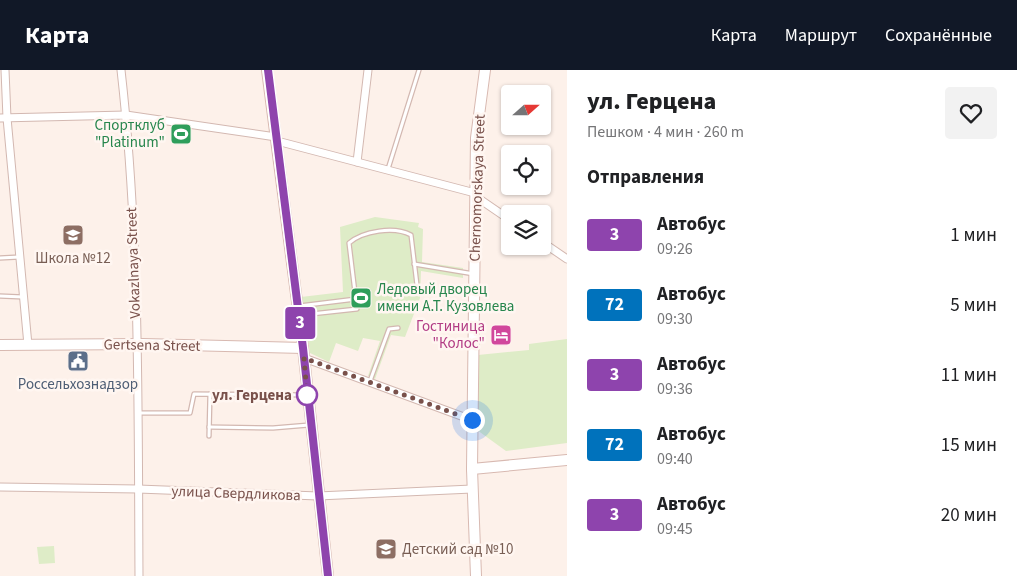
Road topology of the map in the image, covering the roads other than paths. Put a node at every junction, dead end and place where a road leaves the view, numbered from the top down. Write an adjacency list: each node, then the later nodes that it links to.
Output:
1 (5, 70): 8 (street)
2 (121, 70): 7 (street, Vokazlnaya Street)
3 (268, 70): 9 (street)
4 (368, 70): 10 (street)
5 (419, 70): 11 (lane)
6 (485, 70): 12 (street, Chernomorskaya Street)
7 (126, 115): 8 (street); 9 (street); 26 (street, Vokazlnaya Street)
8 (3, 118): 15 (street)
9 (276, 139): 10 (street); 24 (street)
10 (357, 162): 11 (street)
11 (388, 170): 12 (street)
12 (475, 195): 13 (street); 19 (street, Chernomorskaya Street)
13 (501, 214)
14 (551, 248): 17 (street)
15 (20, 257): 16 (lane); 22 (street)
16 (0, 258)
17 (567, 259)
18 (414, 264): 19 (lane); 20 (lane); 23 (lane)
19 (474, 274): 34 (street, Chernomorskaya Street)
20 (417, 285)
21 (0, 296): 22 (lane)
22 (24, 297): 28 (street)
23 (356, 300): 24 (lane); 24 (lane)
24 (298, 311): 29 (street)
25 (398, 328): 30 (lane)
26 (136, 344): 28 (street, Gertsena Street); 29 (street, Gertsena Street); 33 (street, Vokazlnaya Street)
27 (0, 345): 28 (street, Gertsena Street)
28 (28, 345)
29 (304, 353): 30 (street, Gertsena Street); 32 (street)
30 (370, 382): 34 (street, Gertsena Street)
31 (210, 394): 32 (lane); 33 (lane); 36 (lane)
32 (307, 395): 35 (street)
33 (137, 413): 41 (street, Vokazlnaya Street)
34 (472, 420): 39 (street, Chernomorskaya Street)
35 (310, 424): 36 (lane); 43 (street)
36 (210, 428): 37 (lane)
37 (209, 436)
38 (567, 460): 39 (street)
39 (472, 469): 42 (street, Chernomorskaya Street)
40 (0, 487): 41 (street, улица Свердликова)
41 (138, 489): 43 (street, улица Свердликова); 44 (street, Vokazlnaya Street)
42 (472, 489): 43 (street, улица Свердликова); 46 (street, Chernomorskaya Street)
43 (318, 496): 45 (street)
44 (139, 576)
45 (328, 576)
46 (476, 576)

